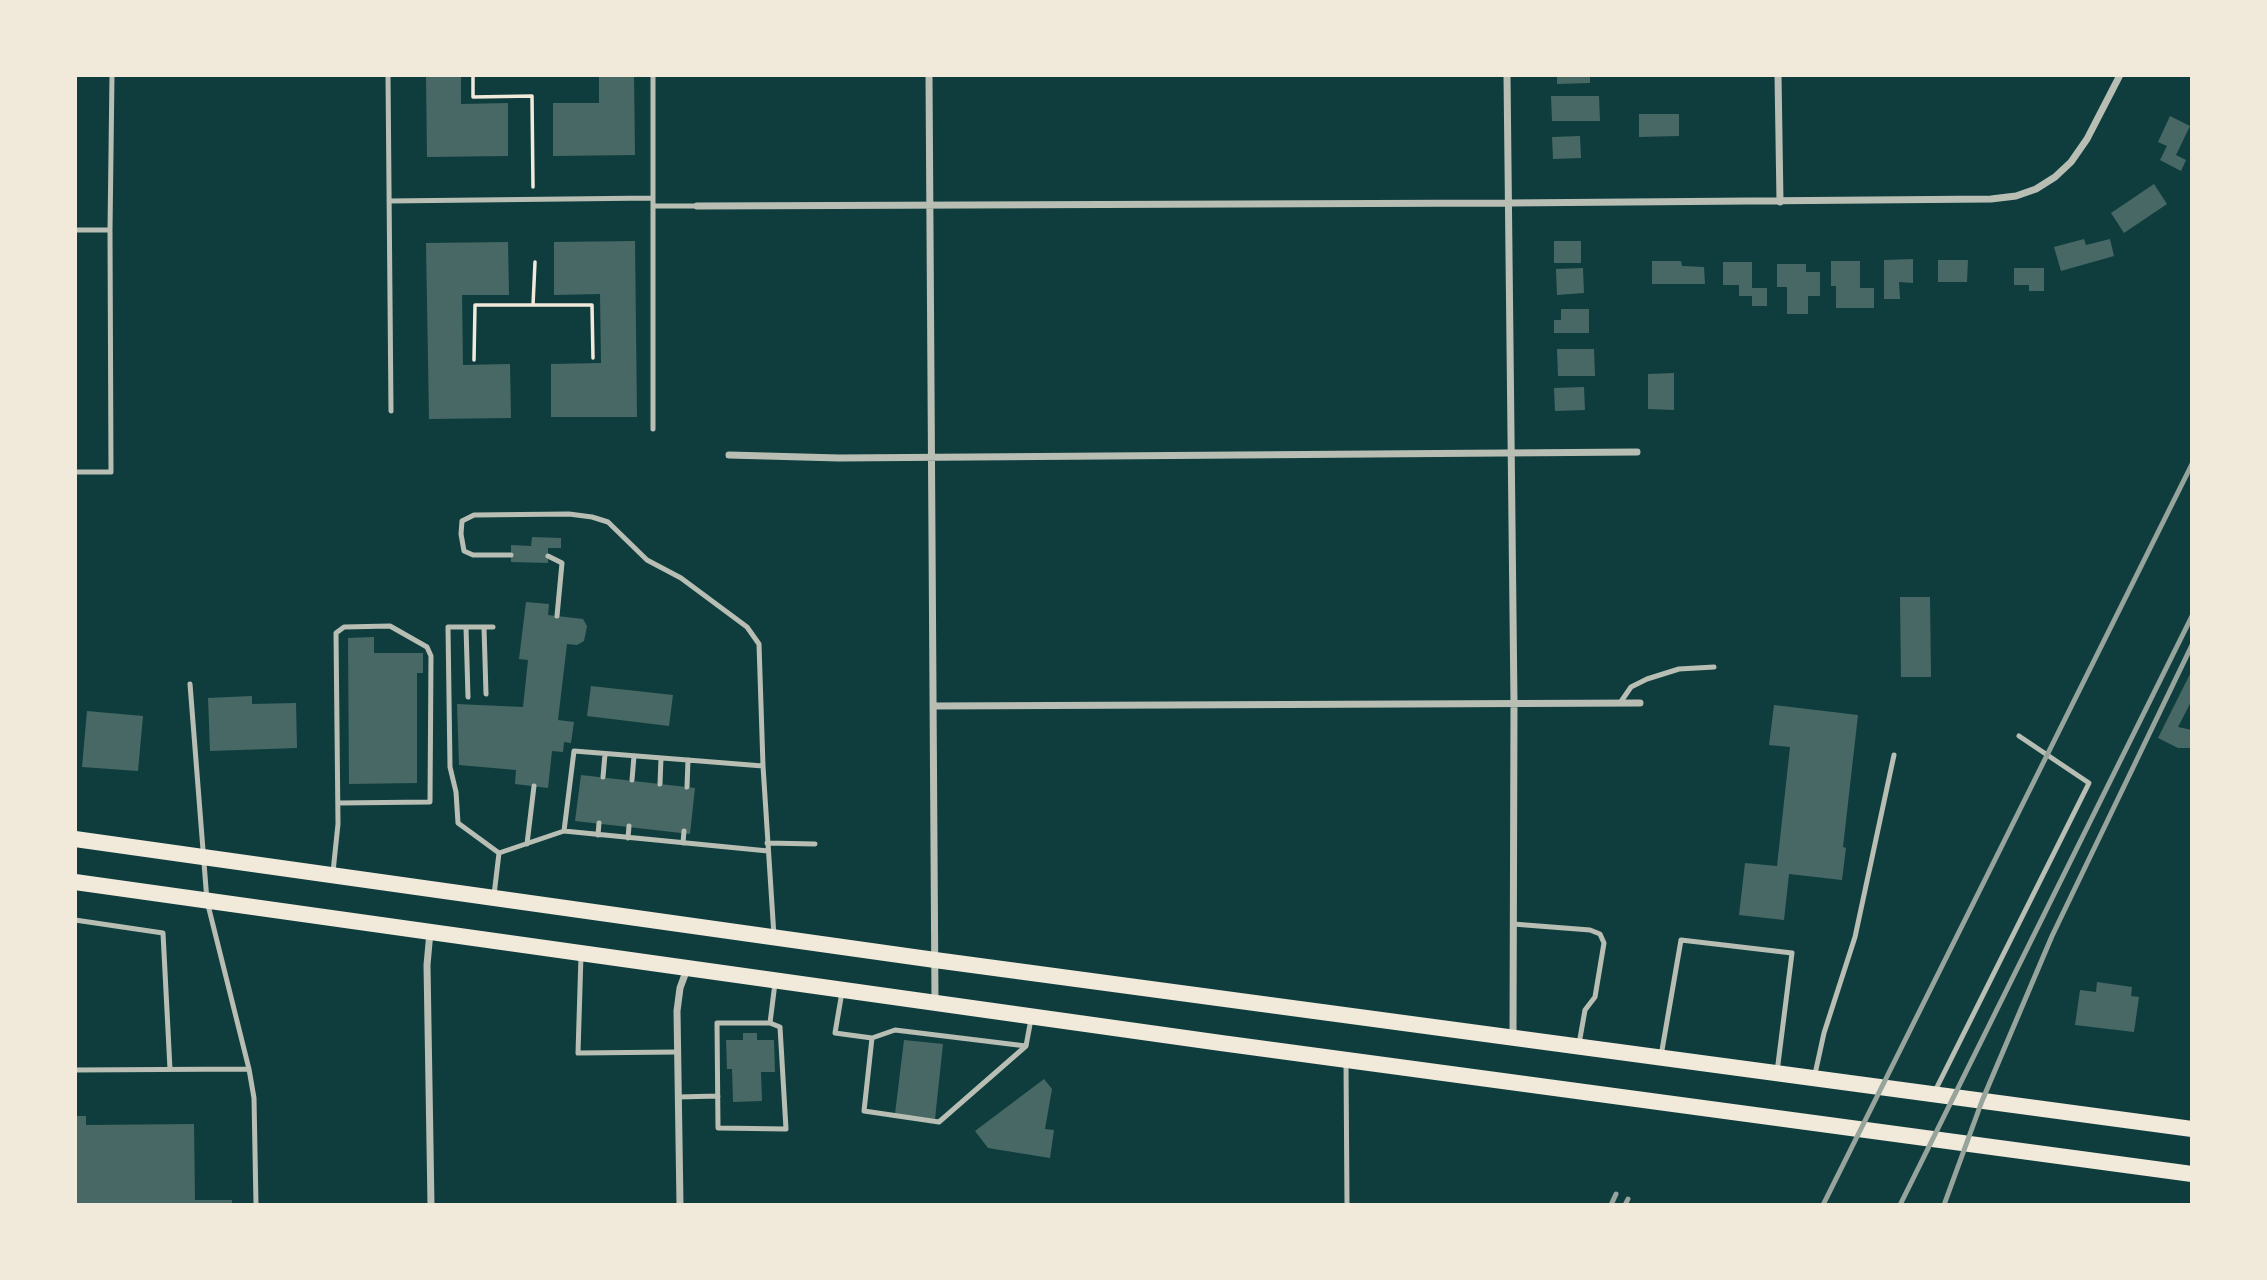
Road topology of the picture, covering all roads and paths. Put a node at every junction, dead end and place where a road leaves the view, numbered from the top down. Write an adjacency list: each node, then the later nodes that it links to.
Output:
1 (111, 75): 18 (lane)
2 (388, 75): 11 (lane)
3 (473, 75): 10 (path)
4 (653, 75): 9 (lane)
5 (929, 75): 16 (street)
6 (1507, 75): 13 (street)
7 (1778, 75): 12 (street)
8 (2120, 75): 12 (street)
9 (653, 198): 10 (lane); 14 (lane)
10 (533, 199): 11 (lane)
11 (389, 201): 23 (lane)
12 (1780, 202): 13 (street)
13 (1508, 204): 16 (street); 26 (street)
14 (653, 206): 15 (lane); 24 (lane)
15 (697, 206): 16 (street)
16 (930, 206): 28 (street)
17 (75, 230): 18 (lane)
18 (110, 230): 29 (lane)
19 (535, 262): 20 (path)
20 (533, 305): 21 (path); 22 (path)
21 (593, 358)
22 (474, 360)
23 (391, 411)
24 (653, 429)
25 (1637, 452): 26 (street)
26 (1510, 453): 28 (street); 40 (street)
27 (729, 455): 28 (street)
28 (932, 457): 43 (street)
29 (75, 472)
30 (511, 555): 50 (lane)
31 (548, 555): 32 (lane)
32 (557, 616)
33 (466, 627): 34 (lane); 39 (lane); 71 (lane)
34 (484, 627): 35 (lane); 38 (lane)
35 (493, 627)
36 (1714, 667): 41 (lane)
37 (190, 684): 72 (lane)
38 (486, 694)
39 (468, 697)
40 (1514, 703): 41 (street); 43 (street); 78 (street)
41 (1620, 703): 42 (street)
42 (1640, 703)
43 (933, 706): 82 (street)
44 (2019, 736): 101 (lane)
45 (605, 754): 47 (lane); 51 (lane); 60 (lane)
46 (1894, 755): 100 (lane)
47 (634, 756): 48 (lane); 52 (lane)
48 (661, 758): 49 (lane); 53 (lane)
49 (688, 761): 50 (lane); 55 (lane)
50 (763, 766): 67 (lane)
51 (603, 777)
52 (632, 780)
53 (660, 784)
54 (534, 786): 68 (lane)
55 (687, 787)
56 (338, 803): 56 (lane); 73 (lane)
57 (598, 823): 62 (lane)
58 (629, 826): 63 (lane)
59 (657, 830): 65 (lane)
60 (564, 831): 62 (lane); 68 (lane)
61 (684, 831): 66 (lane)
62 (598, 835): 63 (lane)
63 (628, 838): 65 (lane)
64 (75, 839): 72 (highway)
65 (656, 840): 66 (lane)
66 (683, 843): 70 (lane)
67 (767, 843): 69 (lane); 70 (lane)
68 (527, 844): 71 (lane)
69 (815, 844)
70 (768, 851): 80 (lane)
71 (499, 853): 75 (lane)
72 (202, 856): 73 (highway); 76 (lane)
73 (333, 875): 75 (highway)
74 (75, 882): 76 (highway)
75 (494, 898): 80 (highway)
76 (208, 901): 79 (highway); 97 (lane)
77 (75, 920): 96 (lane)
78 (1513, 925): 89 (street); 91 (lane)
79 (430, 931): 81 (highway); 107 (street)
80 (774, 936): 82 (highway)
81 (581, 952): 83 (highway); 93 (lane)
82 (935, 960): 86 (street); 89 (highway)
83 (688, 967): 84 (highway); 93 (street)
84 (776, 979): 85 (highway); 88 (lane)
85 (843, 989): 86 (highway); 90 (lane)
86 (936, 1002): 87 (highway)
87 (1032, 1016): 92 (lane); 95 (highway)
88 (770, 1023): 102 (lane); 102 (lane)
89 (1513, 1036): 91 (highway)
90 (872, 1038): 92 (lane); 92 (lane)
91 (1579, 1045): 94 (highway)
92 (1026, 1046)
93 (677, 1052): 103 (street)
94 (1661, 1056): 99 (highway); 99 (lane)
95 (1346, 1060): 105 (highway); 109 (lane)
96 (170, 1069): 97 (lane); 98 (lane)
97 (249, 1069): 106 (lane)
98 (75, 1070)
99 (1776, 1072): 100 (highway)
100 (1815, 1077): 101 (highway)
101 (1933, 1094): 104 (highway)
102 (718, 1096): 103 (lane)
103 (678, 1097): 108 (street)
104 (2192, 1129)
105 (2192, 1174)
106 (256, 1205)
107 (431, 1205)
108 (680, 1205)
109 (1347, 1205)

